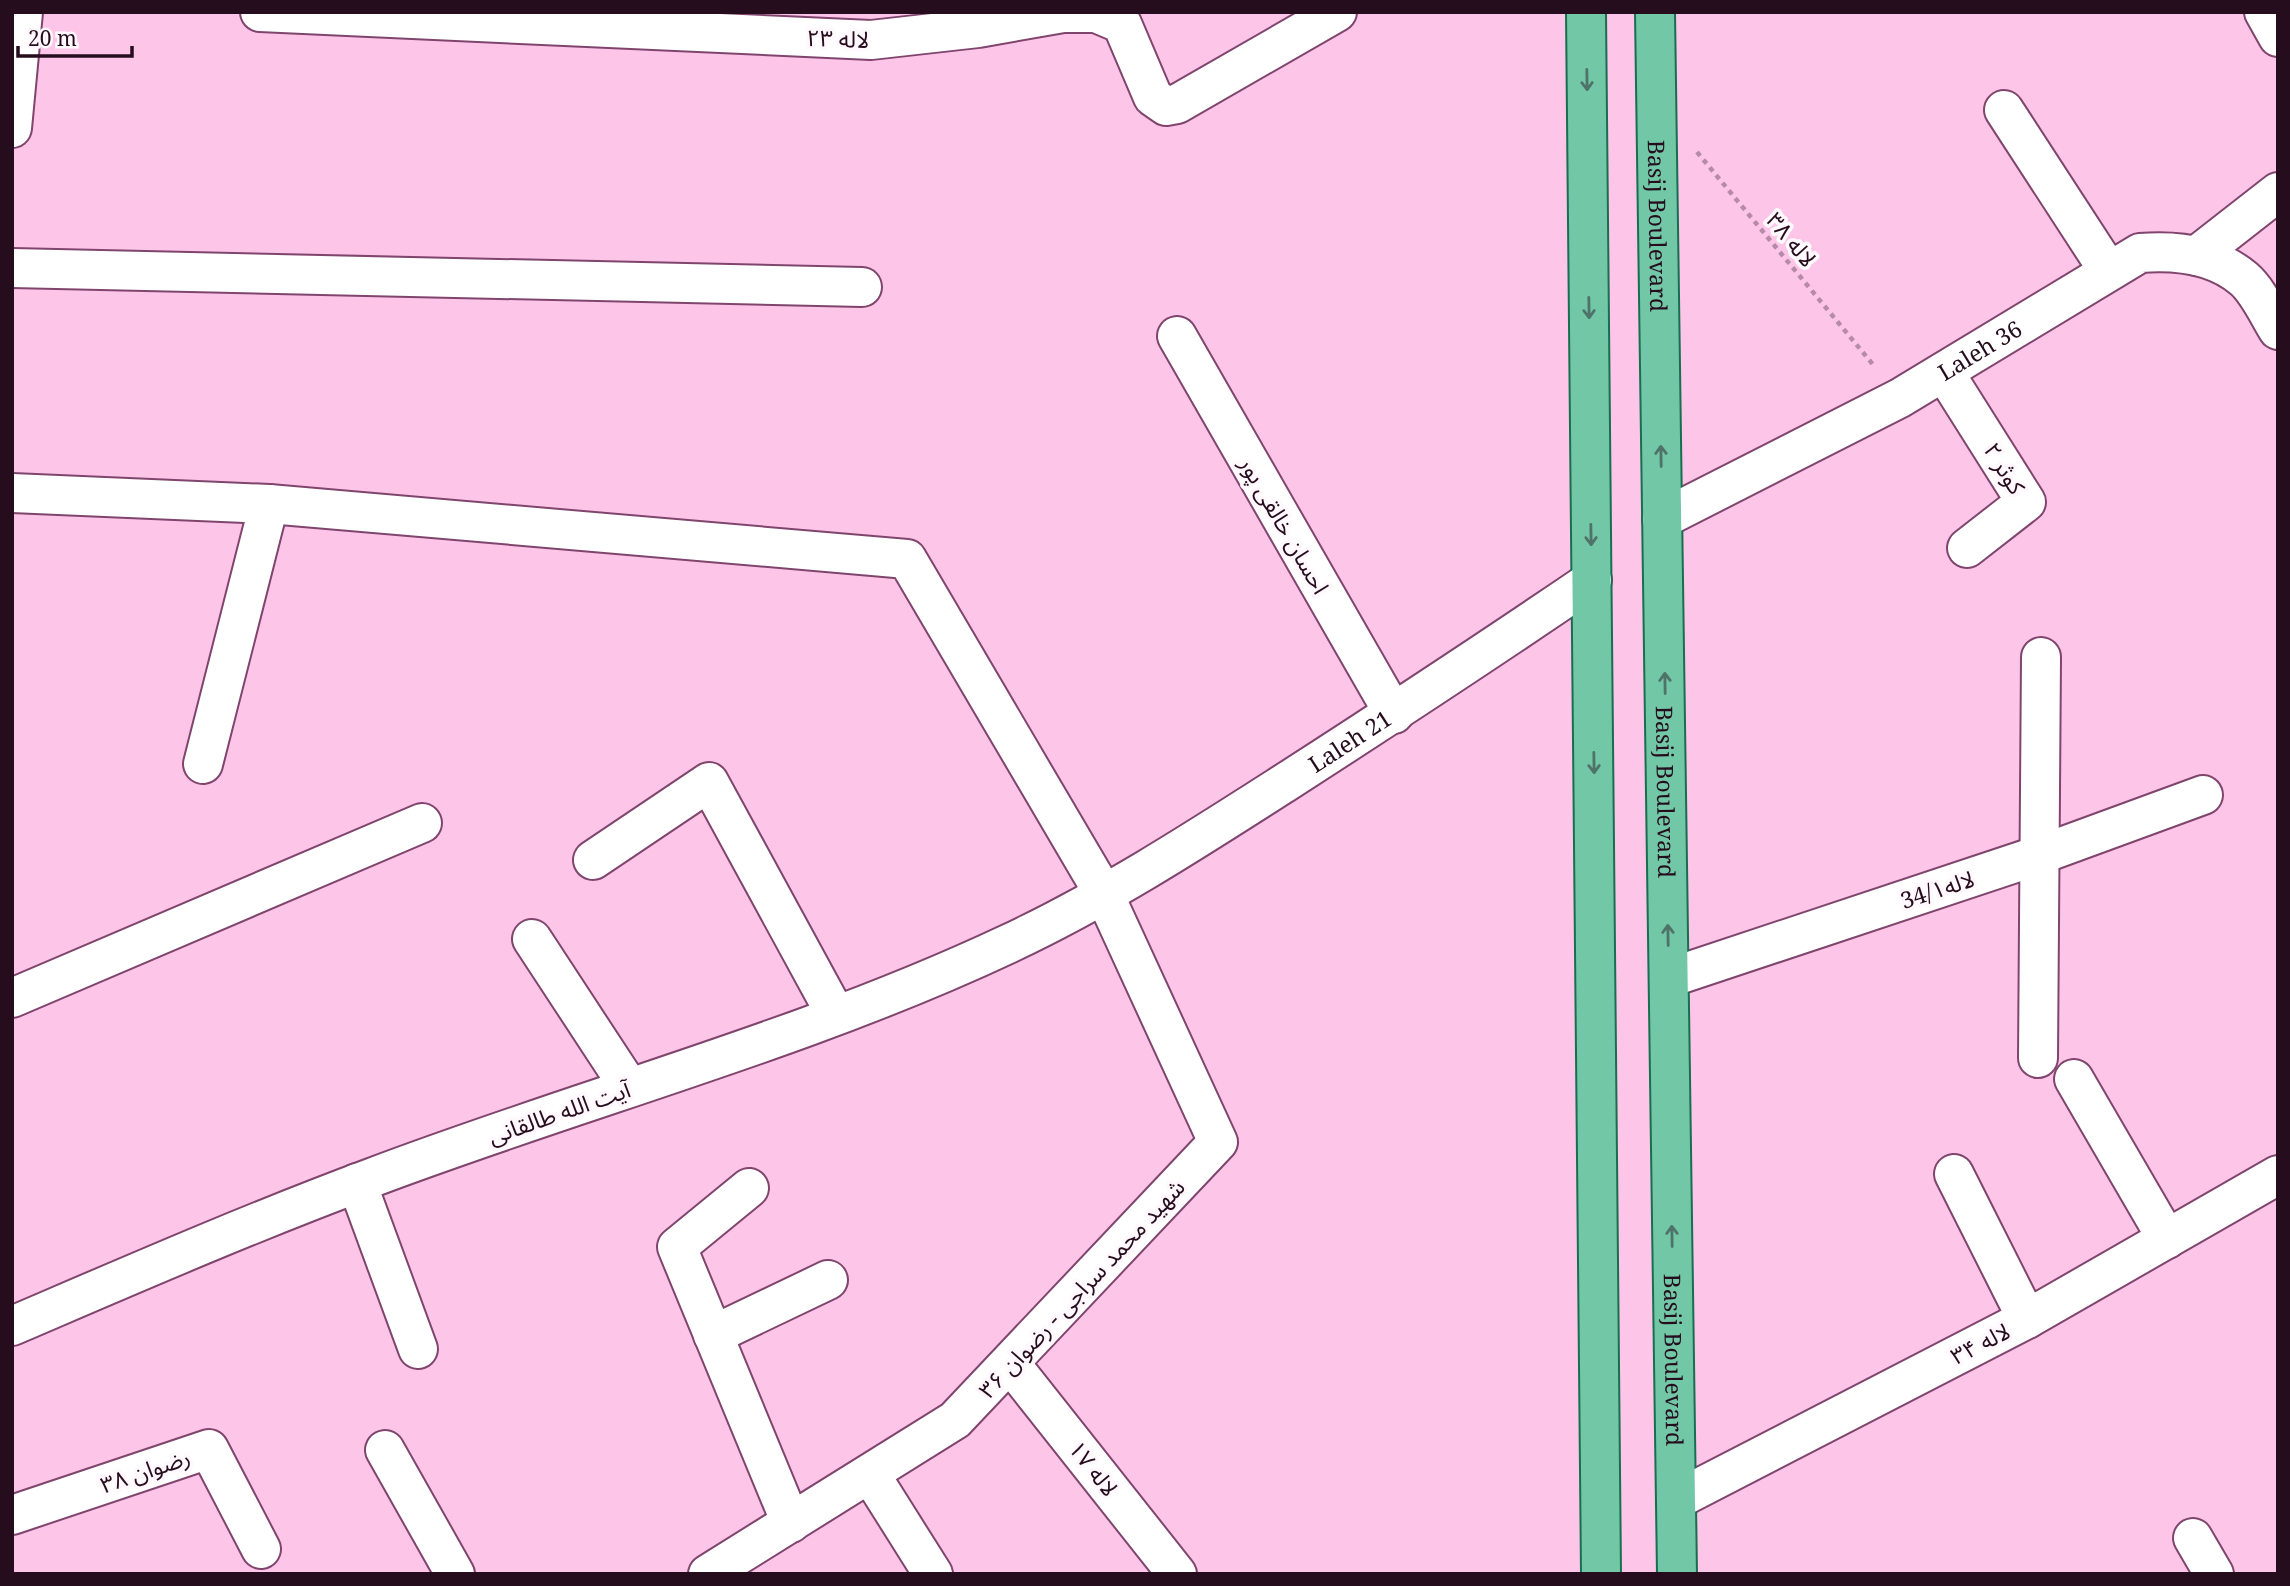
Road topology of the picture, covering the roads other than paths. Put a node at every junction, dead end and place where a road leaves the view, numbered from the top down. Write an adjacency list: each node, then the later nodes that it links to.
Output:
1 (23, 12): 9 (street)
2 (260, 12): 3 (street, لاله ۲۳)
3 (1337, 12)
4 (1586, 12): 22 (main road, one-way to 22)
5 (1655, 12): 20 (main road, Basij Boulevard, one-way to 5)
6 (2264, 12): 7 (street)
7 (2278, 37)
8 (2004, 110): 13 (street)
9 (12, 128)
10 (2278, 192): 11 (street)
11 (2196, 256): 13 (street, Laleh 36); 15 (street, Laleh 36)
12 (12, 268): 14 (street)
13 (2108, 270): 17 (street, Laleh 36)
14 (862, 287)
15 (2278, 330)
16 (1177, 336): 24 (street, احسان خالقی پور)
17 (1944, 372): 20 (street, Laleh 36); 21 (street, کوثر ۲)
18 (12, 493): 19 (street)
19 (269, 504): 25 (street); 30 (street)
20 (1662, 519): 32 (main road, Basij Boulevard, one-way to 20)
21 (1967, 548)
22 (1592, 580): 24 (street, Laleh 21); 60 (main road, one-way to 60)
23 (2041, 657): 28 (street)
24 (1394, 714): 30 (street, Laleh 21)
25 (203, 764)
26 (2203, 795): 28 (street, لاله34/۱)
27 (422, 823): 33 (street)
28 (2042, 854): 32 (street, لاله34/۱); 35 (street)
29 (593, 860): 34 (street)
30 (1104, 894): 34 (street, آیت الله طالقانی); 48 (street, شهید محمد سراجی - رضوان ۳۶)
31 (532, 939): 37 (street)
32 (1669, 978): 51 (main road, Basij Boulevard, one-way to 32)
33 (12, 998)
34 (836, 1015): 37 (street, آیت الله طالقانی)
35 (2038, 1058)
36 (2074, 1079): 42 (street)
37 (629, 1087): 40 (street, آیت الله طالقانی)
38 (1954, 1174): 44 (street)
39 (2278, 1175): 42 (street, لاله ۳۴)
40 (357, 1184): 45 (street, آیت الله طالقانی); 47 (street)
41 (749, 1188): 46 (street)
42 (2166, 1239): 44 (street, لاله ۳۴)
43 (828, 1280): 46 (street)
44 (2027, 1319): 51 (street, لاله ۳۴)
45 (12, 1326)
46 (713, 1335): 53 (street)
47 (418, 1349)
48 (1010, 1363): 50 (street, شهید محمد سراجی - رضوان ۳۶); 59 (street, لاله ۱۷)
49 (385, 1450): 57 (street)
50 (870, 1474): 53 (street, شهید محمد سراجی - رضوان ۳۶); 58 (street)
51 (1676, 1500): 61 (main road, Basij Boulevard)
52 (12, 1515): 55 (street, رضوان ۳۸)
53 (791, 1523): 56 (street, شهید محمد سراجی - رضوان ۳۶)
54 (2193, 1538): 62 (street)
55 (261, 1549)
56 (715, 1572)
57 (455, 1574)
58 (933, 1574)
59 (1177, 1574)
60 (1601, 1574)
61 (1677, 1574)
62 (2214, 1574)

